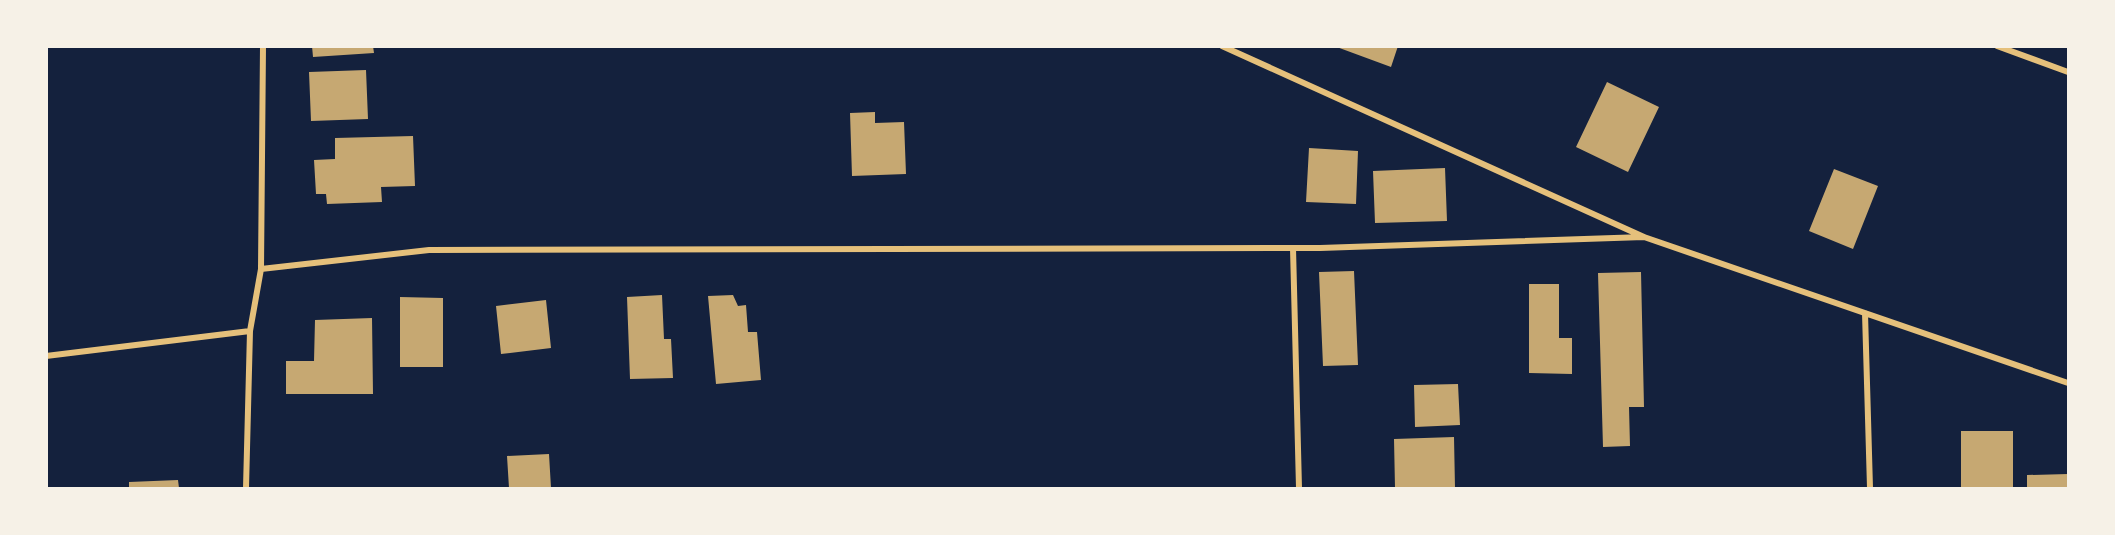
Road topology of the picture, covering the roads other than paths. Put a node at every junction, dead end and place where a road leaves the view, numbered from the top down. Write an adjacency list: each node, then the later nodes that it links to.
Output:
1 (263, 46): 7 (street)
2 (1222, 46): 5 (street)
3 (1997, 46): 4 (street)
4 (2068, 72)
5 (1644, 237): 6 (street); 8 (street)
6 (1293, 248): 7 (street); 13 (street)
7 (261, 269): 9 (street)
8 (1865, 313): 11 (street); 14 (street)
9 (250, 331): 10 (street); 12 (street)
10 (46, 356)
11 (2068, 383)
12 (246, 489)
13 (1299, 489)
14 (1870, 489)

